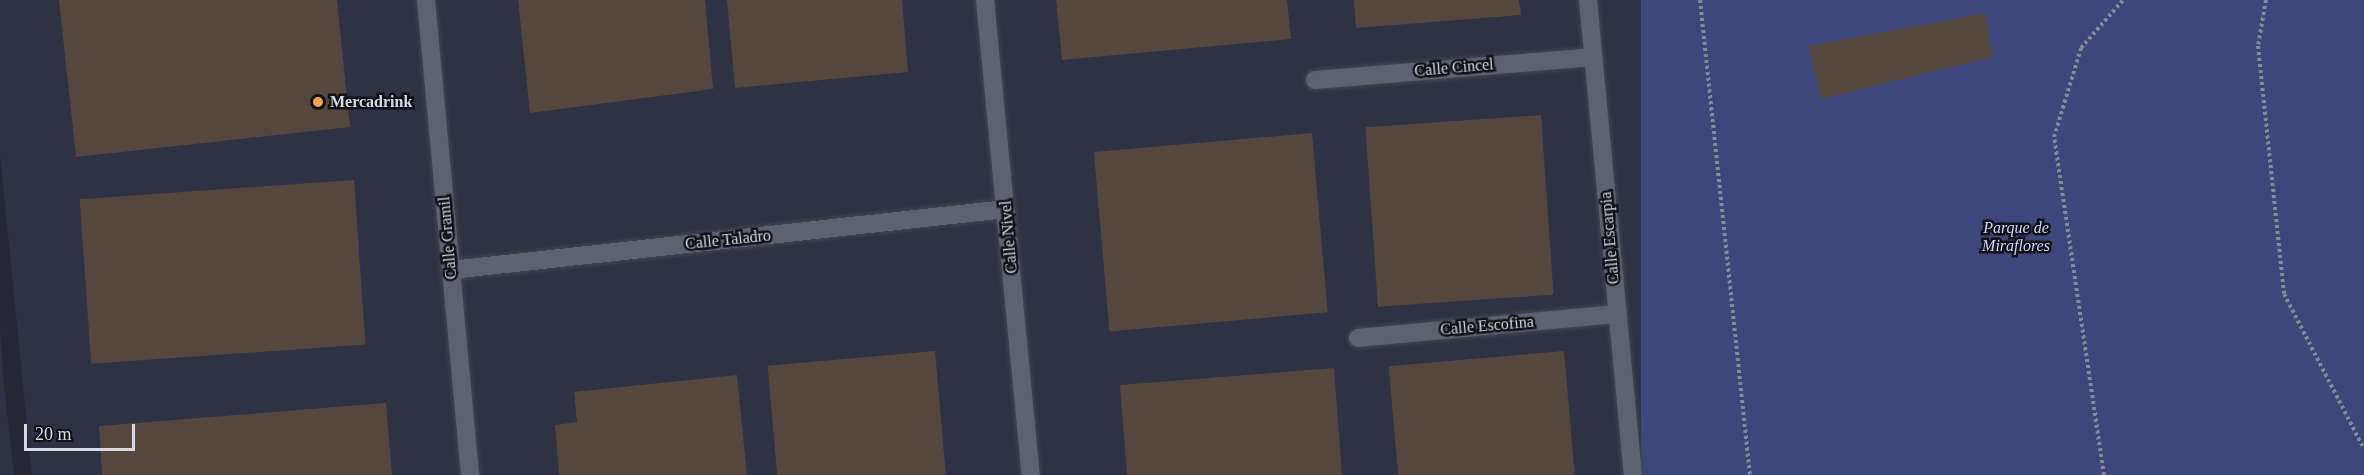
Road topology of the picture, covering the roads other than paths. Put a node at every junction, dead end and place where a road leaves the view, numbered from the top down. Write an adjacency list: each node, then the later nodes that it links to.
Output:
1 (426, 0): 7 (street, Calle Gramil)
2 (985, 0): 6 (street, Calle Nivel)
3 (1588, 0): 4 (street, Calle Escarpia)
4 (1593, 57): 5 (street, Calle Cincel); 8 (street, Calle Escarpia)
5 (1315, 80)
6 (1006, 209): 7 (street, Calle Taladro); 11 (street, Calle Nivel)
7 (451, 270): 10 (street, Calle Gramil)
8 (1617, 314): 9 (street, Calle Escofina); 12 (street, Calle Escarpia)
9 (1358, 338)
10 (470, 475)
11 (1031, 475)
12 (1633, 475)

